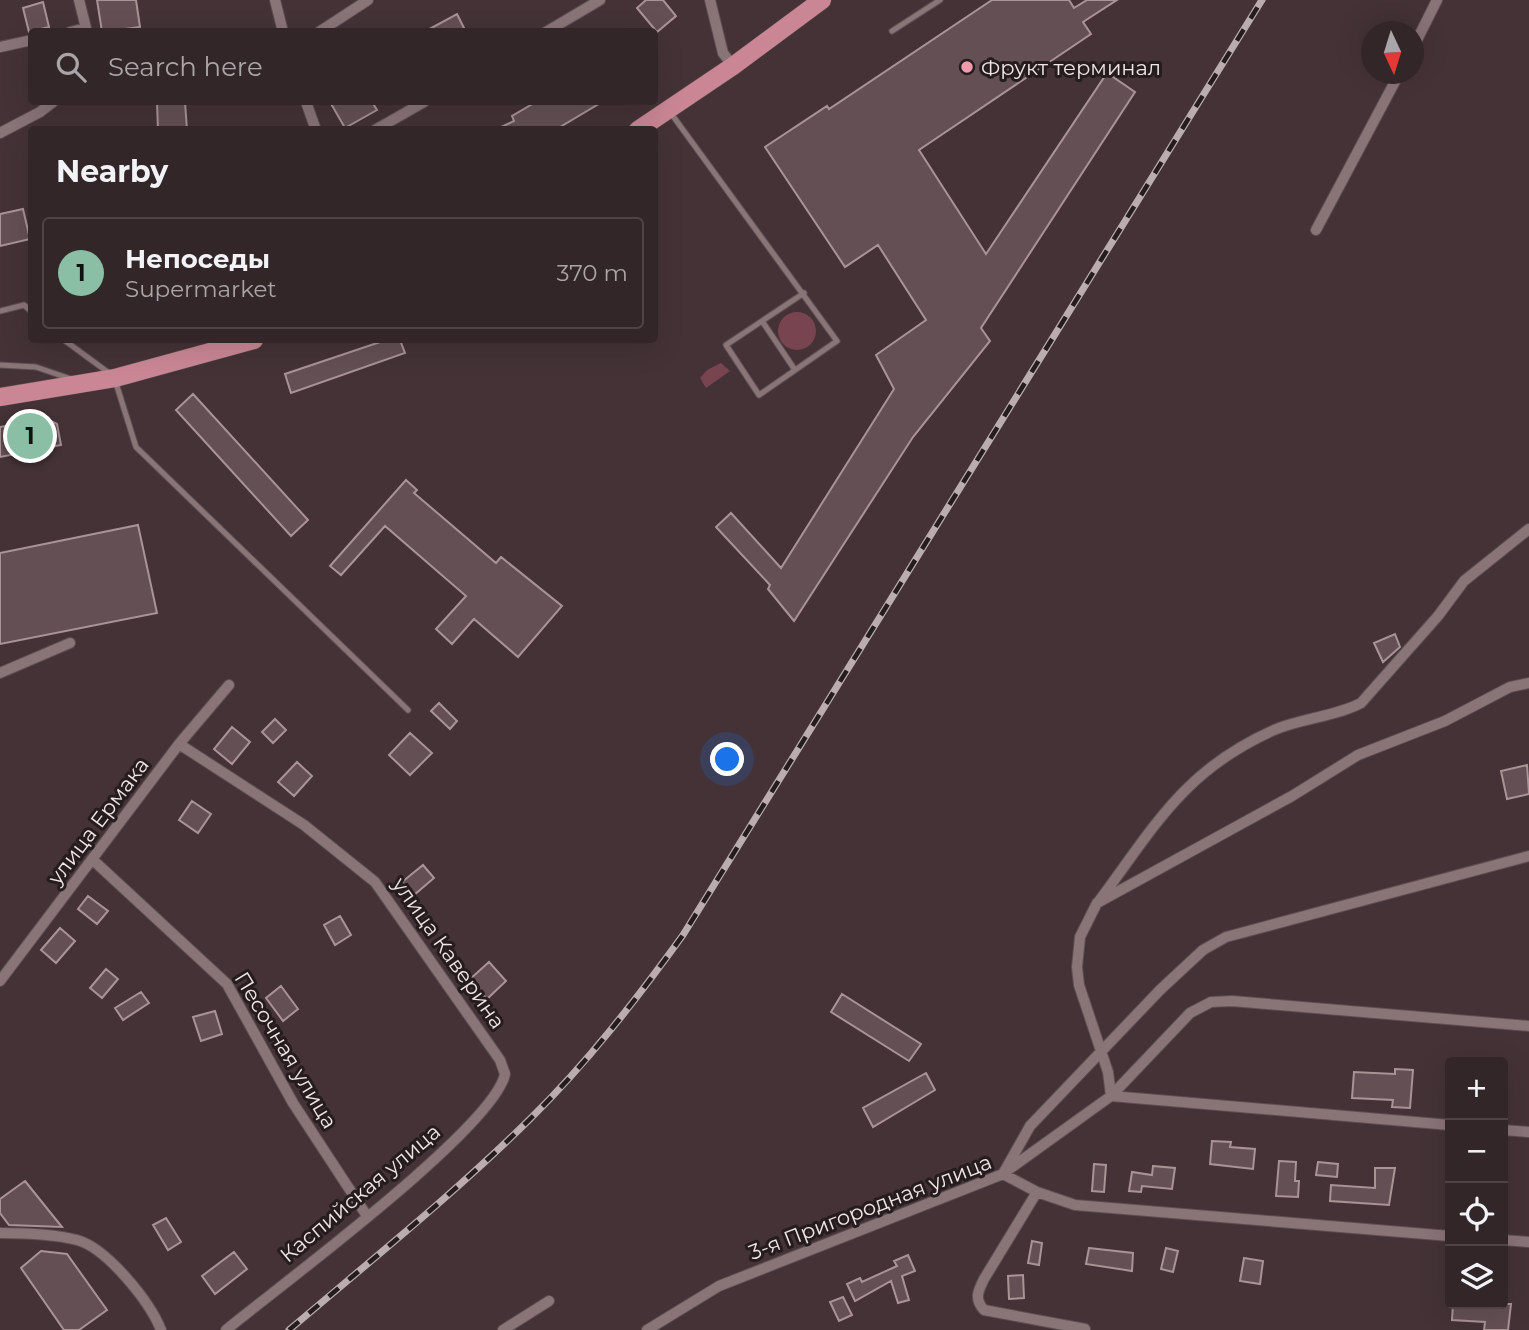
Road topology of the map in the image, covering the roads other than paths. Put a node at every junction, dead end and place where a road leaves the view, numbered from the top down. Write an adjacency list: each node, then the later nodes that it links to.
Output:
1 (79, 0): 10 (street)
2 (275, 0): 11 (street)
3 (368, 0): 12 (street)
4 (600, 0): 13 (street)
5 (710, 0): 17 (street)
6 (822, 0): 17 (main road)
7 (940, 0): 14 (lane)
8 (1437, 0): 9 (street)
9 (1424, 25)
10 (86, 28)
11 (283, 28)
12 (325, 28)
13 (553, 28)
14 (892, 31)
15 (28, 41): 16 (street)
16 (0, 47)
17 (733, 66): 22 (main road)
18 (1394, 84): 27 (street)
19 (49, 105): 26 (street)
20 (307, 105): 23 (street)
21 (419, 105): 24 (street)
22 (668, 109): 25 (main road); 28 (lane)
23 (315, 126)
24 (382, 126)
25 (644, 126)
26 (0, 133)
27 (1316, 230)
28 (804, 292): 31 (lane); 35 (lane)
29 (28, 308): 30 (lane)
30 (0, 311)
31 (762, 321): 35 (lane); 35 (lane)
32 (68, 343): 36 (lane)
33 (243, 343): 36 (main road)
34 (0, 365): 37 (lane)
35 (795, 370)
36 (115, 378): 37 (main road); 44 (lane)
37 (80, 382): 38 (main road)
38 (0, 397)
39 (1529, 529): 48 (street)
40 (69, 643): 41 (street)
41 (0, 673)
42 (1529, 682): 48 (street)
43 (229, 685): 45 (street, улица Ермака)
44 (408, 710)
45 (179, 744): 47 (street, улица Ермака); 52 (street, улица Каверина)
46 (1529, 856): 51 (street)
47 (93, 860): 49 (street, улица Ермака); 59 (street, Песочная улица)
48 (1097, 903): 51 (street)
49 (0, 981)
50 (1529, 1026): 53 (street)
51 (1103, 1052): 53 (street); 57 (street)
52 (505, 1074): 59 (street, Каспийская улица)
53 (1111, 1096): 54 (street); 57 (street)
54 (1445, 1125)
55 (1508, 1130): 56 (street)
56 (1529, 1132)
57 (1003, 1174): 58 (street, 3-я Пригородная улица); 68 (street, 3-я Пригородная улица)
58 (1037, 1192): 61 (street, 3-я Пригородная улица); 69 (street)
59 (367, 1216): 66 (street, Каспийская улица)
60 (0, 1233): 65 (street)
61 (1445, 1236)
62 (1508, 1240): 63 (street)
63 (1529, 1242)
64 (549, 1301): 67 (street)
65 (161, 1330)
66 (226, 1330)
67 (503, 1330)
68 (647, 1330)
69 (1085, 1330): 70 (street)
70 (1094, 1330)

